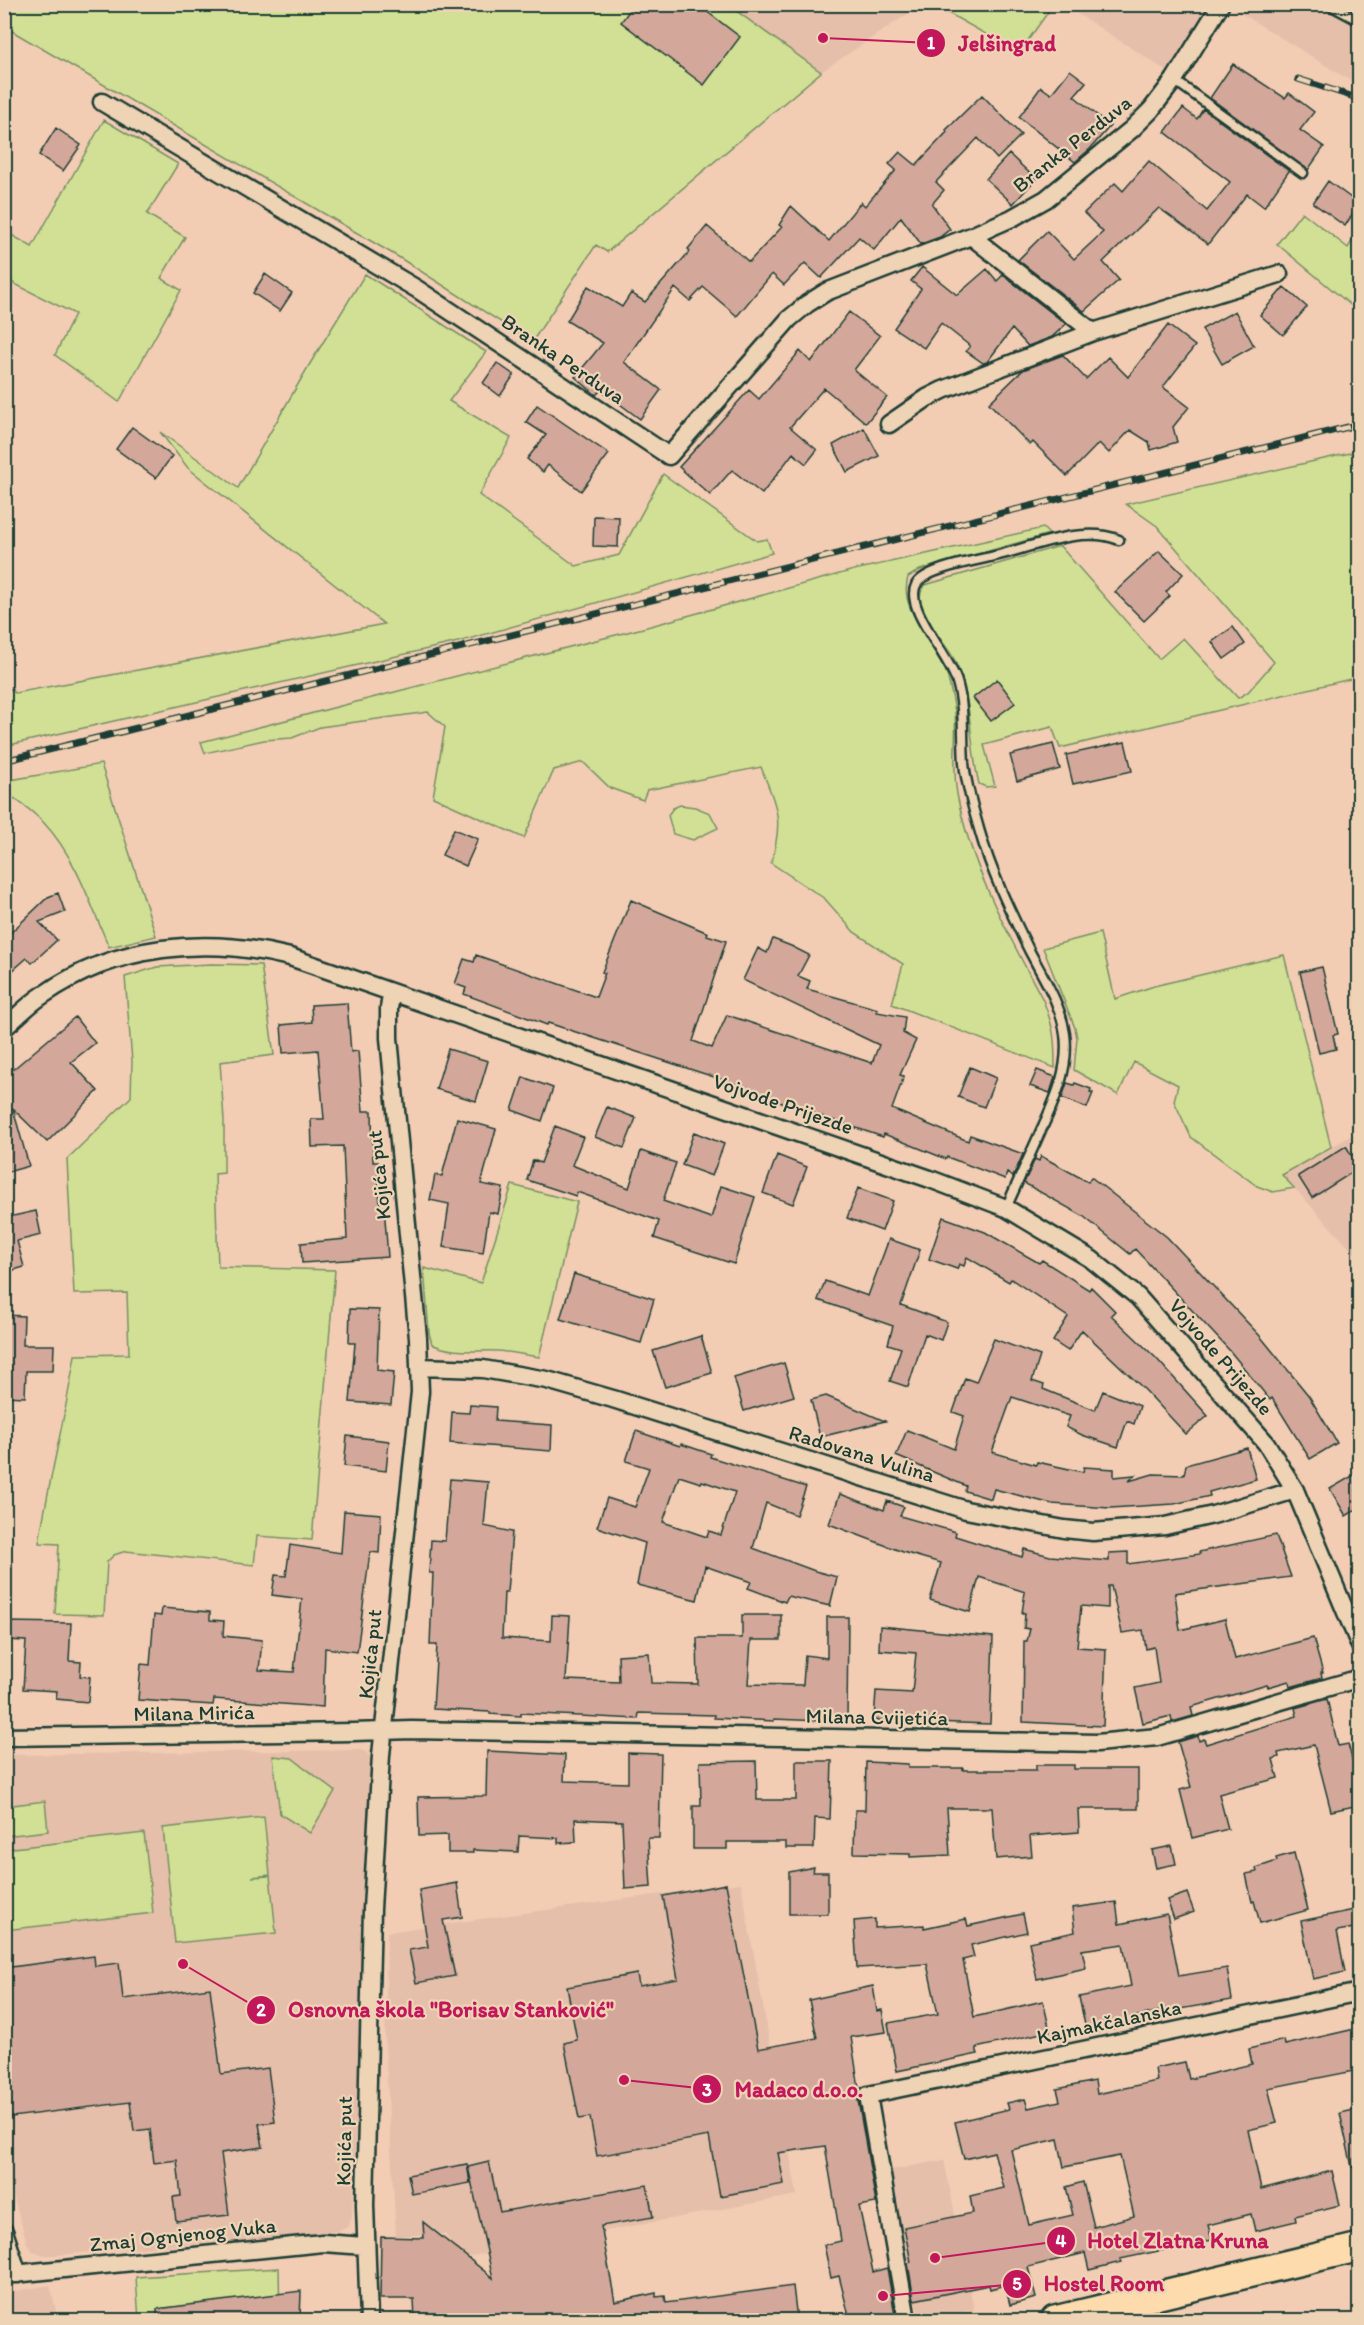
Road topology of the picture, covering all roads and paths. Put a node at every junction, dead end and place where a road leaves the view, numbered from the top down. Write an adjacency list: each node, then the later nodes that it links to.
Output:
1 (1221, 4): 4 (street, Branka Perduva)
2 (1328, 4): 3 (lane)
3 (1359, 21)
4 (1174, 80): 6 (lane); 7 (street, Branka Perduva)
5 (102, 102): 7 (street, Branka Perduva)
6 (1303, 173)
7 (971, 236): 9 (street)
8 (1279, 274): 9 (street)
9 (1093, 332): 10 (street)
10 (889, 424)
11 (1119, 540): 14 (lane)
12 (391, 994): 13 (street, Vojvode Prijezde); 14 (street, Vojvode Prijezde); 15 (street, Kojića put)
13 (4, 1028)
14 (1006, 1208): 16 (street, Vojvode Prijezde)
15 (419, 1367): 16 (street, Radovana Vulina); 19 (street, Kojića put)
16 (1295, 1490): 17 (street, Vojvode Prijezde)
17 (1359, 1646)
18 (1359, 1678): 19 (street, Milana Cvijetića)
19 (384, 1731): 20 (street, Milana Mirića); 23 (street, Kojića put)
20 (4, 1737)
21 (1359, 1992): 27 (street, Kajmakčalanska)
22 (4, 2231): 25 (street)
23 (365, 2246): 25 (street, Zmaj Ognjenog Vuka); 26 (street, Kojića put)
24 (1359, 2247): 28 (main road)
25 (11, 2274)
26 (369, 2320)
27 (907, 2320)
28 (1055, 2320)

